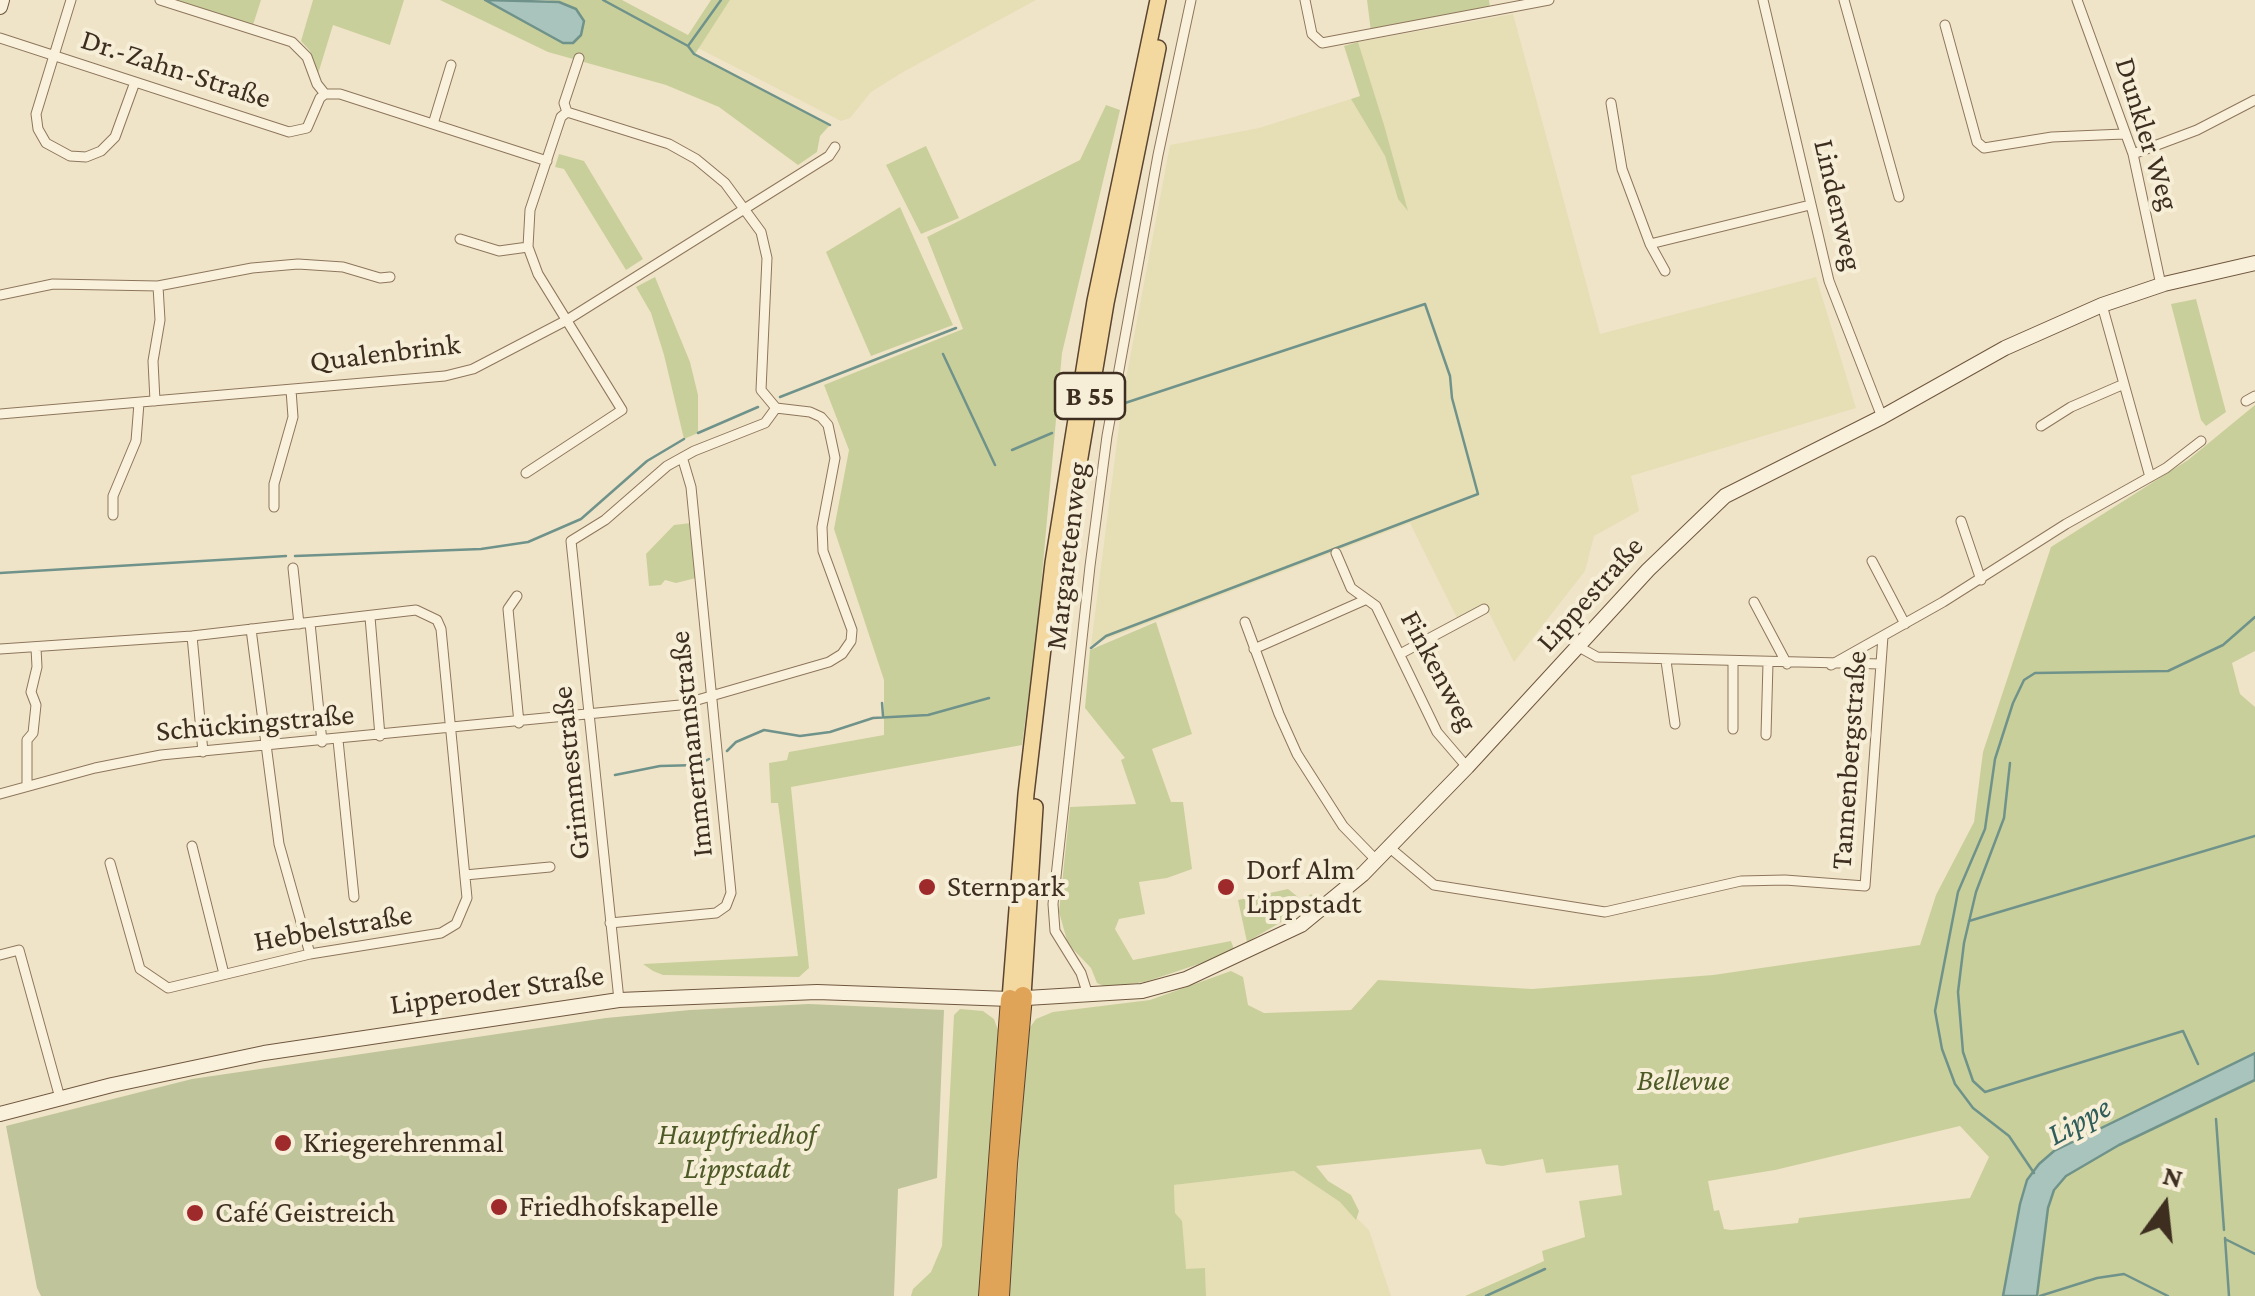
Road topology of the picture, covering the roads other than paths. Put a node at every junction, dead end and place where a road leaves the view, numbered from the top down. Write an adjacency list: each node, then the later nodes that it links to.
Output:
1 (71, 0): 13 (street)
2 (160, 0): 17 (street)
3 (1158, 0): 108 (main road, B 55)
4 (1169, 0): 108 (main road, B 55)
5 (1191, 0): 107 (street, Margaretenweg)
6 (1304, 0): 7 (street)
7 (1549, 0)
8 (1763, 0): 27 (street, Lindenweg)
9 (1844, 0): 26 (street)
10 (2077, 0): 22 (street, Dunkler Weg)
11 (1946, 25): 22 (street)
12 (0, 38): 13 (street, Dr.-Zahn-Straße)
13 (52, 55): 16 (street, Dr.-Zahn-Straße); 16 (street)
14 (579, 58): 20 (street)
15 (452, 65): 21 (street)
16 (135, 82): 17 (street, Dr.-Zahn-Straße)
17 (326, 94): 21 (street)
18 (2255, 100): 24 (street)
19 (1612, 103): 30 (street)
20 (567, 112): 25 (street); 28 (street)
21 (432, 124): 25 (street)
22 (2124, 134): 24 (street, Dunkler Weg)
23 (835, 147): 28 (street, Qualenbrink)
24 (2133, 154): 35 (street, Dunkler Weg)
25 (546, 161): 31 (street)
26 (1900, 197)
27 (1810, 205): 30 (street); 46 (street, Lindenweg)
28 (744, 207): 39 (street, Qualenbrink); 44 (street)
29 (460, 239): 31 (street)
30 (1650, 244): 33 (street)
31 (528, 247): 39 (street)
32 (2255, 263): 35 (main road, Lippestraße)
33 (1666, 270)
34 (390, 277): 36 (street)
35 (2162, 285): 38 (main road, Lippestraße)
36 (158, 286): 37 (street); 42 (street)
37 (0, 295)
38 (2102, 305): 40 (street); 46 (main road, Lippestraße)
39 (567, 320): 41 (street, Qualenbrink); 50 (street)
40 (2124, 384): 47 (street); 51 (street)
41 (292, 390): 42 (street, Qualenbrink); 52 (street)
42 (155, 401): 43 (street, Qualenbrink)
43 (139, 403): 45 (street, Qualenbrink); 53 (street)
44 (776, 408): 49 (street); 81 (street, Schückingstraße)
45 (0, 414)
46 (1882, 416): 70 (main road, Lippestraße)
47 (2041, 426)
48 (2201, 441): 51 (street)
49 (683, 460): 81 (street, Immermannstraße); 82 (street, Grimmestraße)
50 (526, 473)
51 (2150, 477): 58 (street)
52 (274, 508)
53 (114, 515)
54 (1962, 521): 58 (street)
55 (1336, 553): 60 (street, Finkenweg)
56 (1872, 560): 66 (street)
57 (293, 568): 65 (street)
58 (1980, 580): 66 (street)
59 (517, 596): 83 (street)
60 (1365, 600): 72 (street, Finkenweg); 74 (street, Finkenweg)
61 (1754, 602): 78 (street)
62 (1484, 609): 74 (street)
63 (370, 617): 65 (street); 86 (street, Hebbelstraße); 88 (street)
64 (1245, 622): 72 (street)
65 (305, 624): 67 (street); 90 (street)
66 (1906, 624): 69 (street)
67 (251, 630): 68 (street); 91 (street)
68 (192, 636): 71 (street); 92 (street)
69 (1882, 636): 79 (street); 80 (street, Tannenbergstraße)
70 (1580, 647): 75 (street); 93 (main road, Lippestraße)
71 (36, 648): 73 (street); 94 (street)
72 (1254, 648): 98 (street)
73 (0, 649)
74 (1400, 654): 93 (street, Finkenweg)
75 (1666, 661): 76 (street); 84 (street)
76 (1733, 662): 77 (street); 85 (street)
77 (1768, 663): 78 (street); 87 (street)
78 (1787, 664): 79 (street)
79 (1831, 664): 80 (street)
80 (1881, 664): 97 (street, Tannenbergstraße)
81 (711, 697): 82 (street, Schückingstraße); 103 (street, Immermannstraße)
82 (590, 716): 83 (street, Schückingstraße); 103 (street, Grimmestraße)
83 (519, 723): 86 (street, Schückingstraße)
84 (1674, 724)
85 (1733, 728)
86 (452, 729): 88 (street, Schückingstraße); 101 (street, Hebbelstraße)
87 (1766, 734)
88 (380, 736): 89 (street, Schückingstraße)
89 (338, 740): 90 (street, Schückingstraße); 102 (street)
90 (322, 742): 91 (street, Schückingstraße)
91 (264, 748): 92 (street, Schückingstraße); 104 (street)
92 (203, 752): 94 (street, Schückingstraße)
93 (1467, 767): 97 (main road, Lippestraße)
94 (27, 786): 95 (street, Schückingstraße)
95 (0, 794)
96 (192, 846): 106 (street, Hebbelstraße)
97 (1390, 848): 98 (main road, Lippestraße)
98 (1377, 861): 107 (main road, Lippestraße)
99 (110, 863): 106 (street, Hebbelstraße)
100 (550, 867): 101 (street)
101 (466, 875): 104 (street, Hebbelstraße)
102 (354, 897)
103 (610, 924): 109 (street, Grimmestraße)
104 (310, 954): 106 (street, Hebbelstraße)
105 (0, 955): 110 (street)
106 (224, 974)
107 (1088, 995): 108 (main road, Lippestraße)
108 (1017, 998): 109 (main road, Lipperoder Straße); 112 (highway, B 55)
109 (618, 1000): 110 (main road, Lipperoder Straße)
110 (60, 1098): 111 (main road, Lipperoder Straße)
111 (0, 1114)
112 (999, 1207): 113 (highway, B 55); 114 (highway, B 55)
113 (988, 1296)
114 (1000, 1296)

